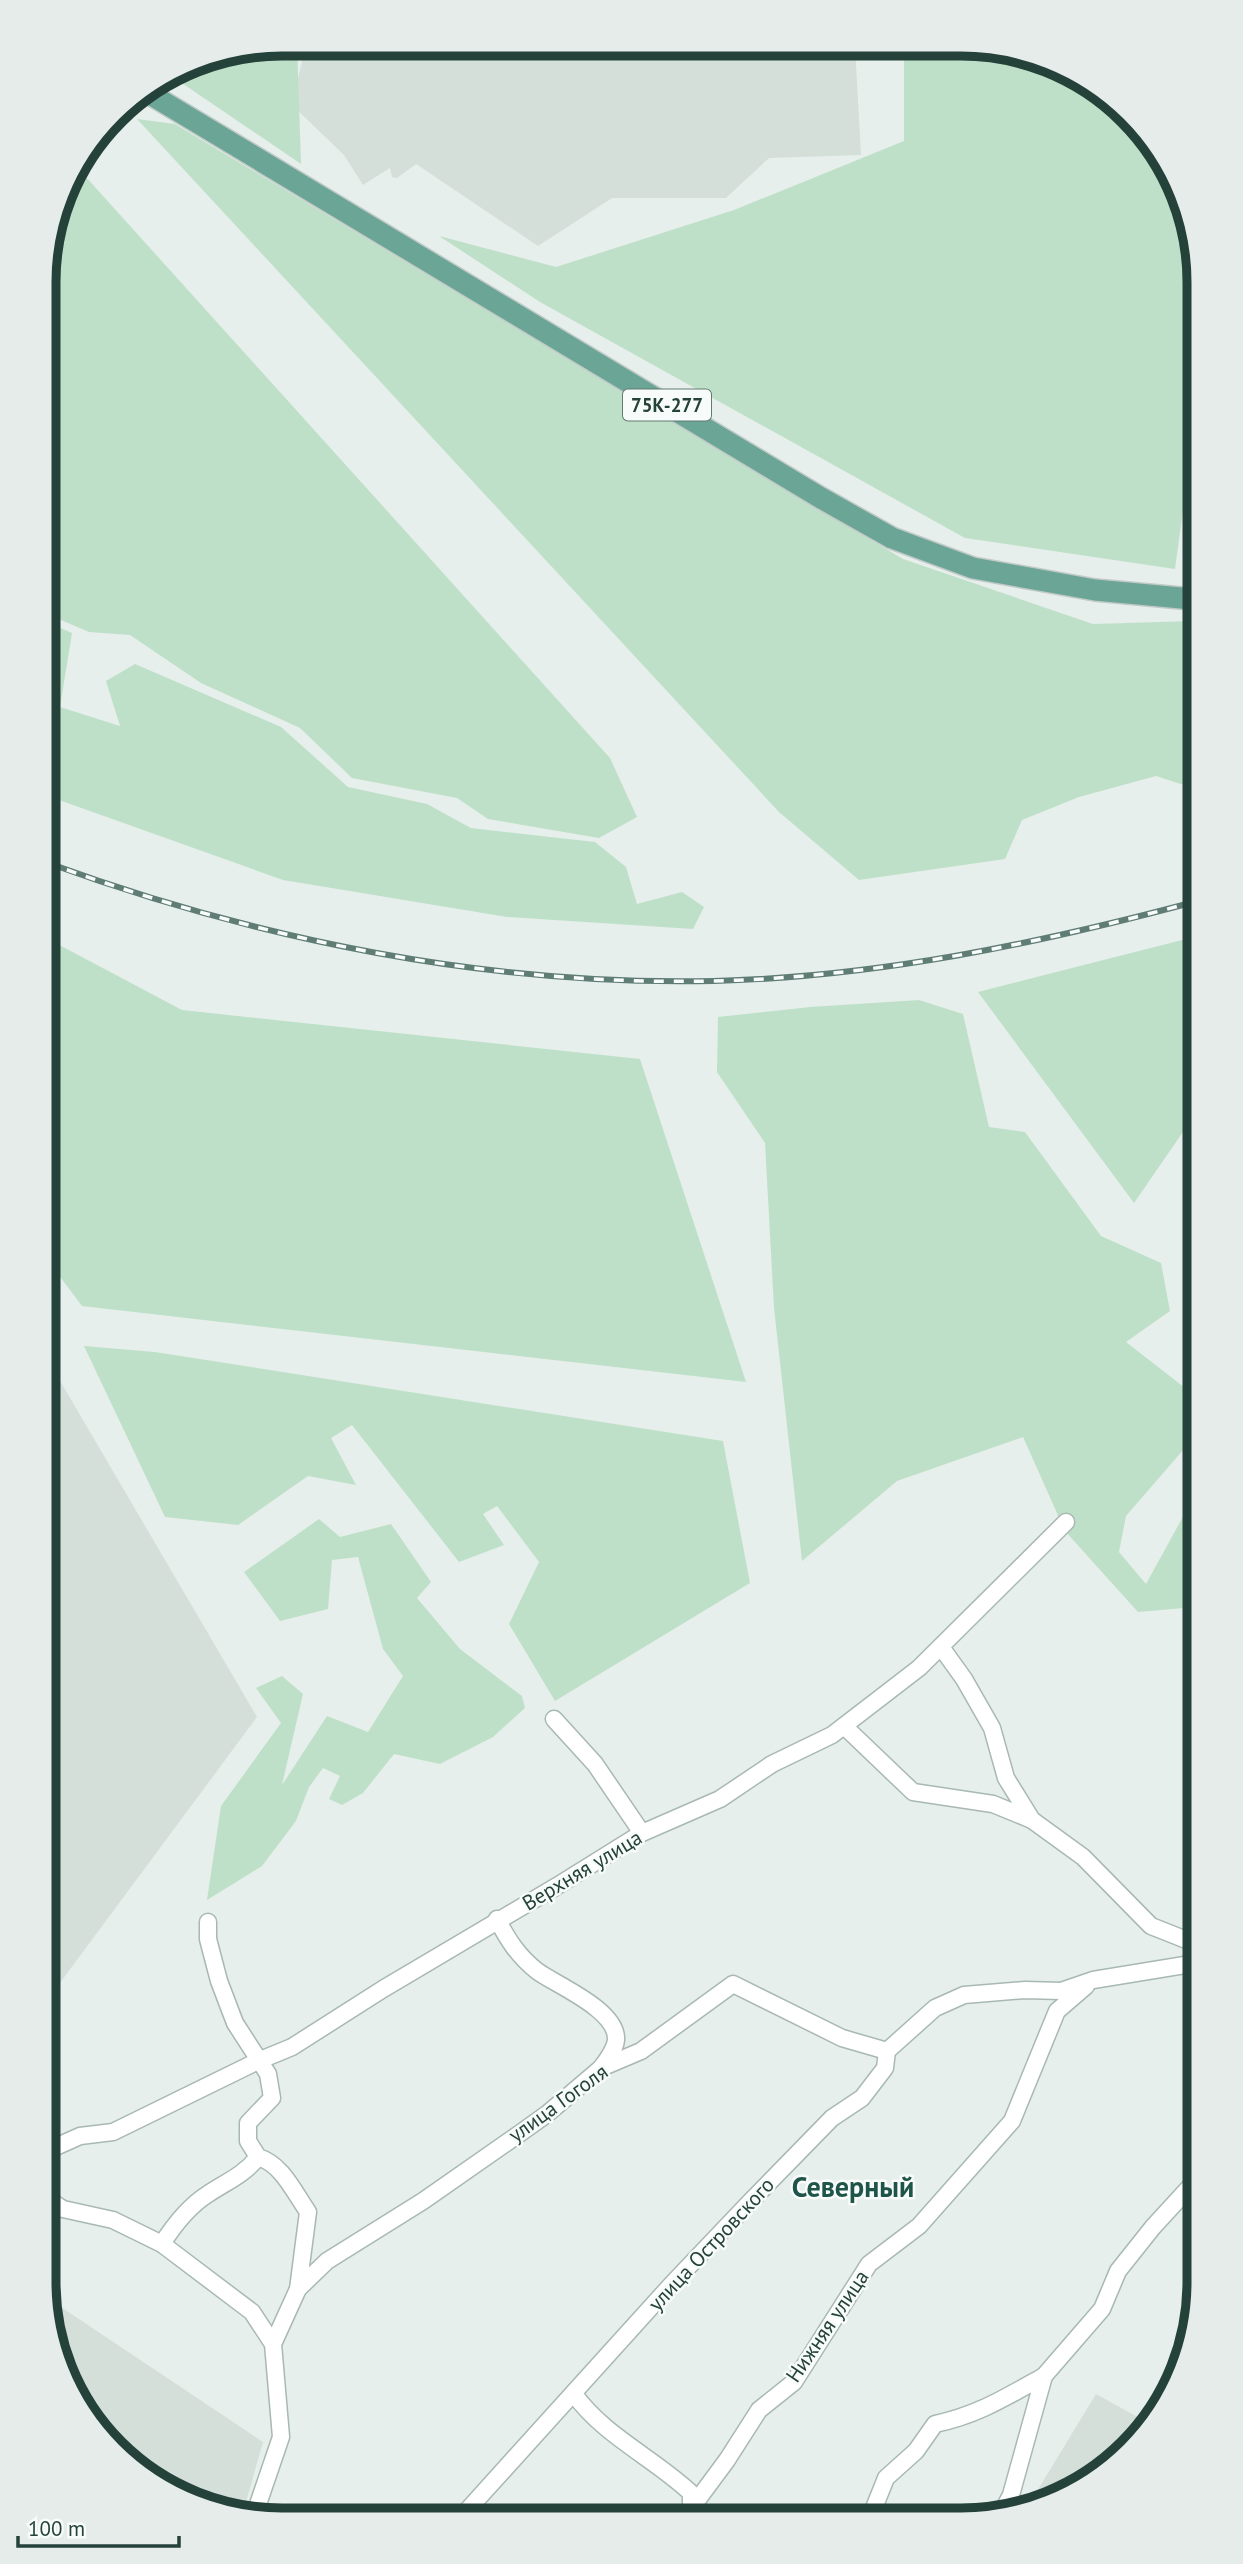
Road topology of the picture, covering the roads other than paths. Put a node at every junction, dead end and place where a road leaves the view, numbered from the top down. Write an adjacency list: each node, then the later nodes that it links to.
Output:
1 (154, 96): 2 (main road, 75К-277)
2 (1187, 599)
3 (1066, 1522): 4 (street, Верхняя улица)
4 (941, 1647): 6 (street, Верхняя улица); 7 (street)
5 (554, 1719): 8 (street)
6 (844, 1726): 7 (street); 8 (street, Верхняя улица)
7 (1032, 1820): 11 (street)
8 (642, 1833): 9 (street, Верхняя улица)
9 (498, 1919): 15 (street, Верхняя улица); 16 (street)
10 (208, 1922): 15 (street)
11 (1187, 1940)
12 (1187, 1965): 13 (street, улица Островского)
13 (1093, 1980): 14 (street, улица Островского); 30 (street, Нижняя улица)
14 (887, 2051): 16 (street, улица Гоголя); 25 (street, улица Островского)
15 (258, 2061): 17 (street, Верхняя улица); 18 (street)
16 (601, 2068): 22 (street, улица Гоголя)
17 (56, 2147)
18 (258, 2157): 21 (street); 22 (street)
19 (1187, 2191): 24 (street)
20 (56, 2204): 21 (street)
21 (162, 2244): 23 (street)
22 (298, 2289): 23 (street, улица Гоголя)
23 (273, 2344): 27 (street)
24 (1044, 2376): 26 (street); 31 (street)
25 (574, 2394): 28 (street, улица Островского); 29 (street)
26 (1006, 2504)
27 (257, 2506)
28 (469, 2508)
29 (689, 2508)
30 (691, 2508)
31 (874, 2508)

